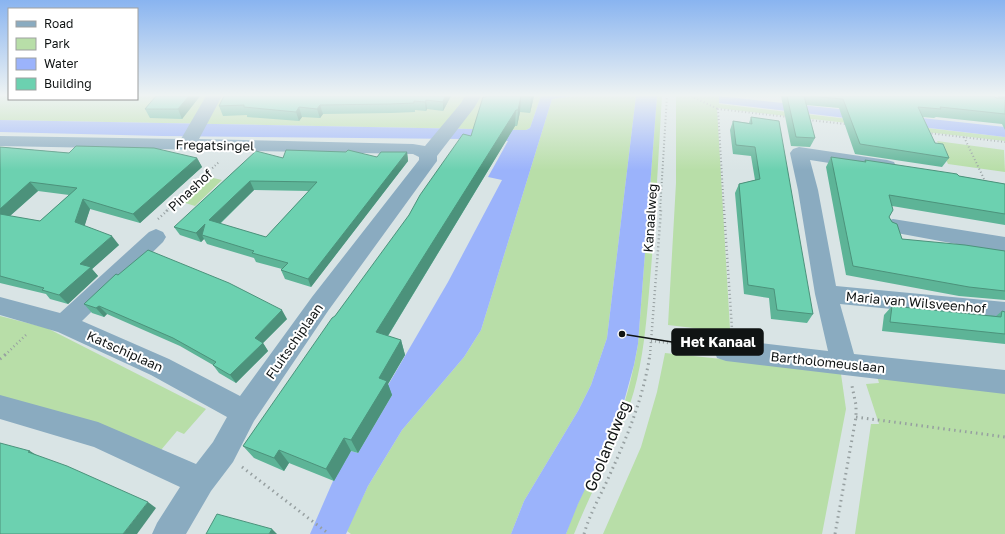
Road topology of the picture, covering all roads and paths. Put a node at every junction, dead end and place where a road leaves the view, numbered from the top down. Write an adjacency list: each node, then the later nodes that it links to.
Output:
1 (200, 121): 6 (street)
2 (454, 121): 8 (street, Fluitschiplaan)
3 (666, 121): 18 (path, Kanaalweg)
4 (964, 137): 10 (path)
5 (0, 141): 6 (street, Fregatsingel)
6 (187, 144): 7 (street, Fregatsingel)
7 (236, 146): 8 (street, Fregatsingel); 12 (path, Pinashof)
8 (432, 151): 24 (street, Fluitschiplaan)
9 (902, 168): 14 (street, Maria van Wilsveenhof)
10 (985, 180)
11 (893, 226): 13 (street)
12 (156, 230): 17 (street)
13 (1005, 245)
14 (826, 294): 16 (street, Maria van Wilsveenhof); 21 (street, Maria van Wilsveenhof)
15 (0, 306): 17 (street, Katschiplaan)
16 (1005, 310)
17 (55, 321): 20 (path); 24 (street, Katschiplaan)
18 (651, 341): 19 (path); 31 (path, Goolandweg)
19 (726, 350): 21 (street, Bartholomeuslaan)
20 (0, 359)
21 (844, 363): 22 (street, Bartholomeuslaan); 25 (path)
22 (1005, 382)
23 (0, 407): 28 (street)
24 (244, 412): 27 (street, Fluitschiplaan)
25 (856, 417): 26 (path); 32 (path)
26 (1005, 437)
27 (223, 452): 28 (street, Fluitschiplaan); 30 (path)
28 (200, 481): 29 (street, Fluitschiplaan)
29 (168, 534)
30 (329, 534)
31 (584, 534)
32 (835, 534)

